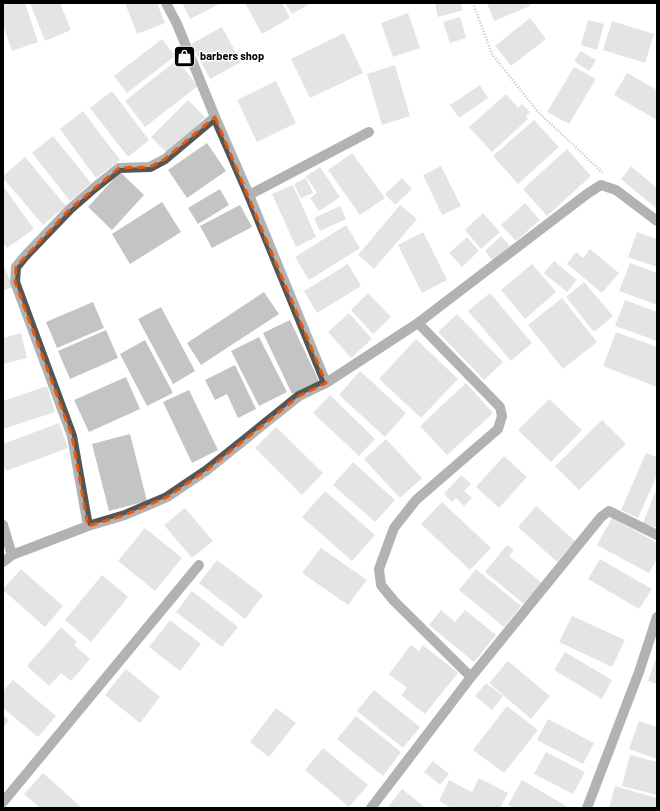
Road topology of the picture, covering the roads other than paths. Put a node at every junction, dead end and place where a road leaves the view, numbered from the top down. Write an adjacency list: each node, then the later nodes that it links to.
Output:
1 (166, 3): 2 (street)
2 (215, 117): 4 (street); 9 (street)
3 (369, 132): 4 (street)
4 (249, 196): 7 (street)
5 (657, 221): 6 (street)
6 (418, 323): 7 (street); 15 (street)
7 (326, 383): 9 (street)
8 (3, 525): 11 (street)
9 (88, 526): 11 (street)
10 (657, 535): 15 (street)
11 (12, 555): 12 (street)
12 (3, 562)
13 (199, 565): 16 (street)
14 (657, 617): 18 (street)
15 (472, 677): 17 (street)
16 (3, 802)
17 (371, 808)
18 (587, 808)

